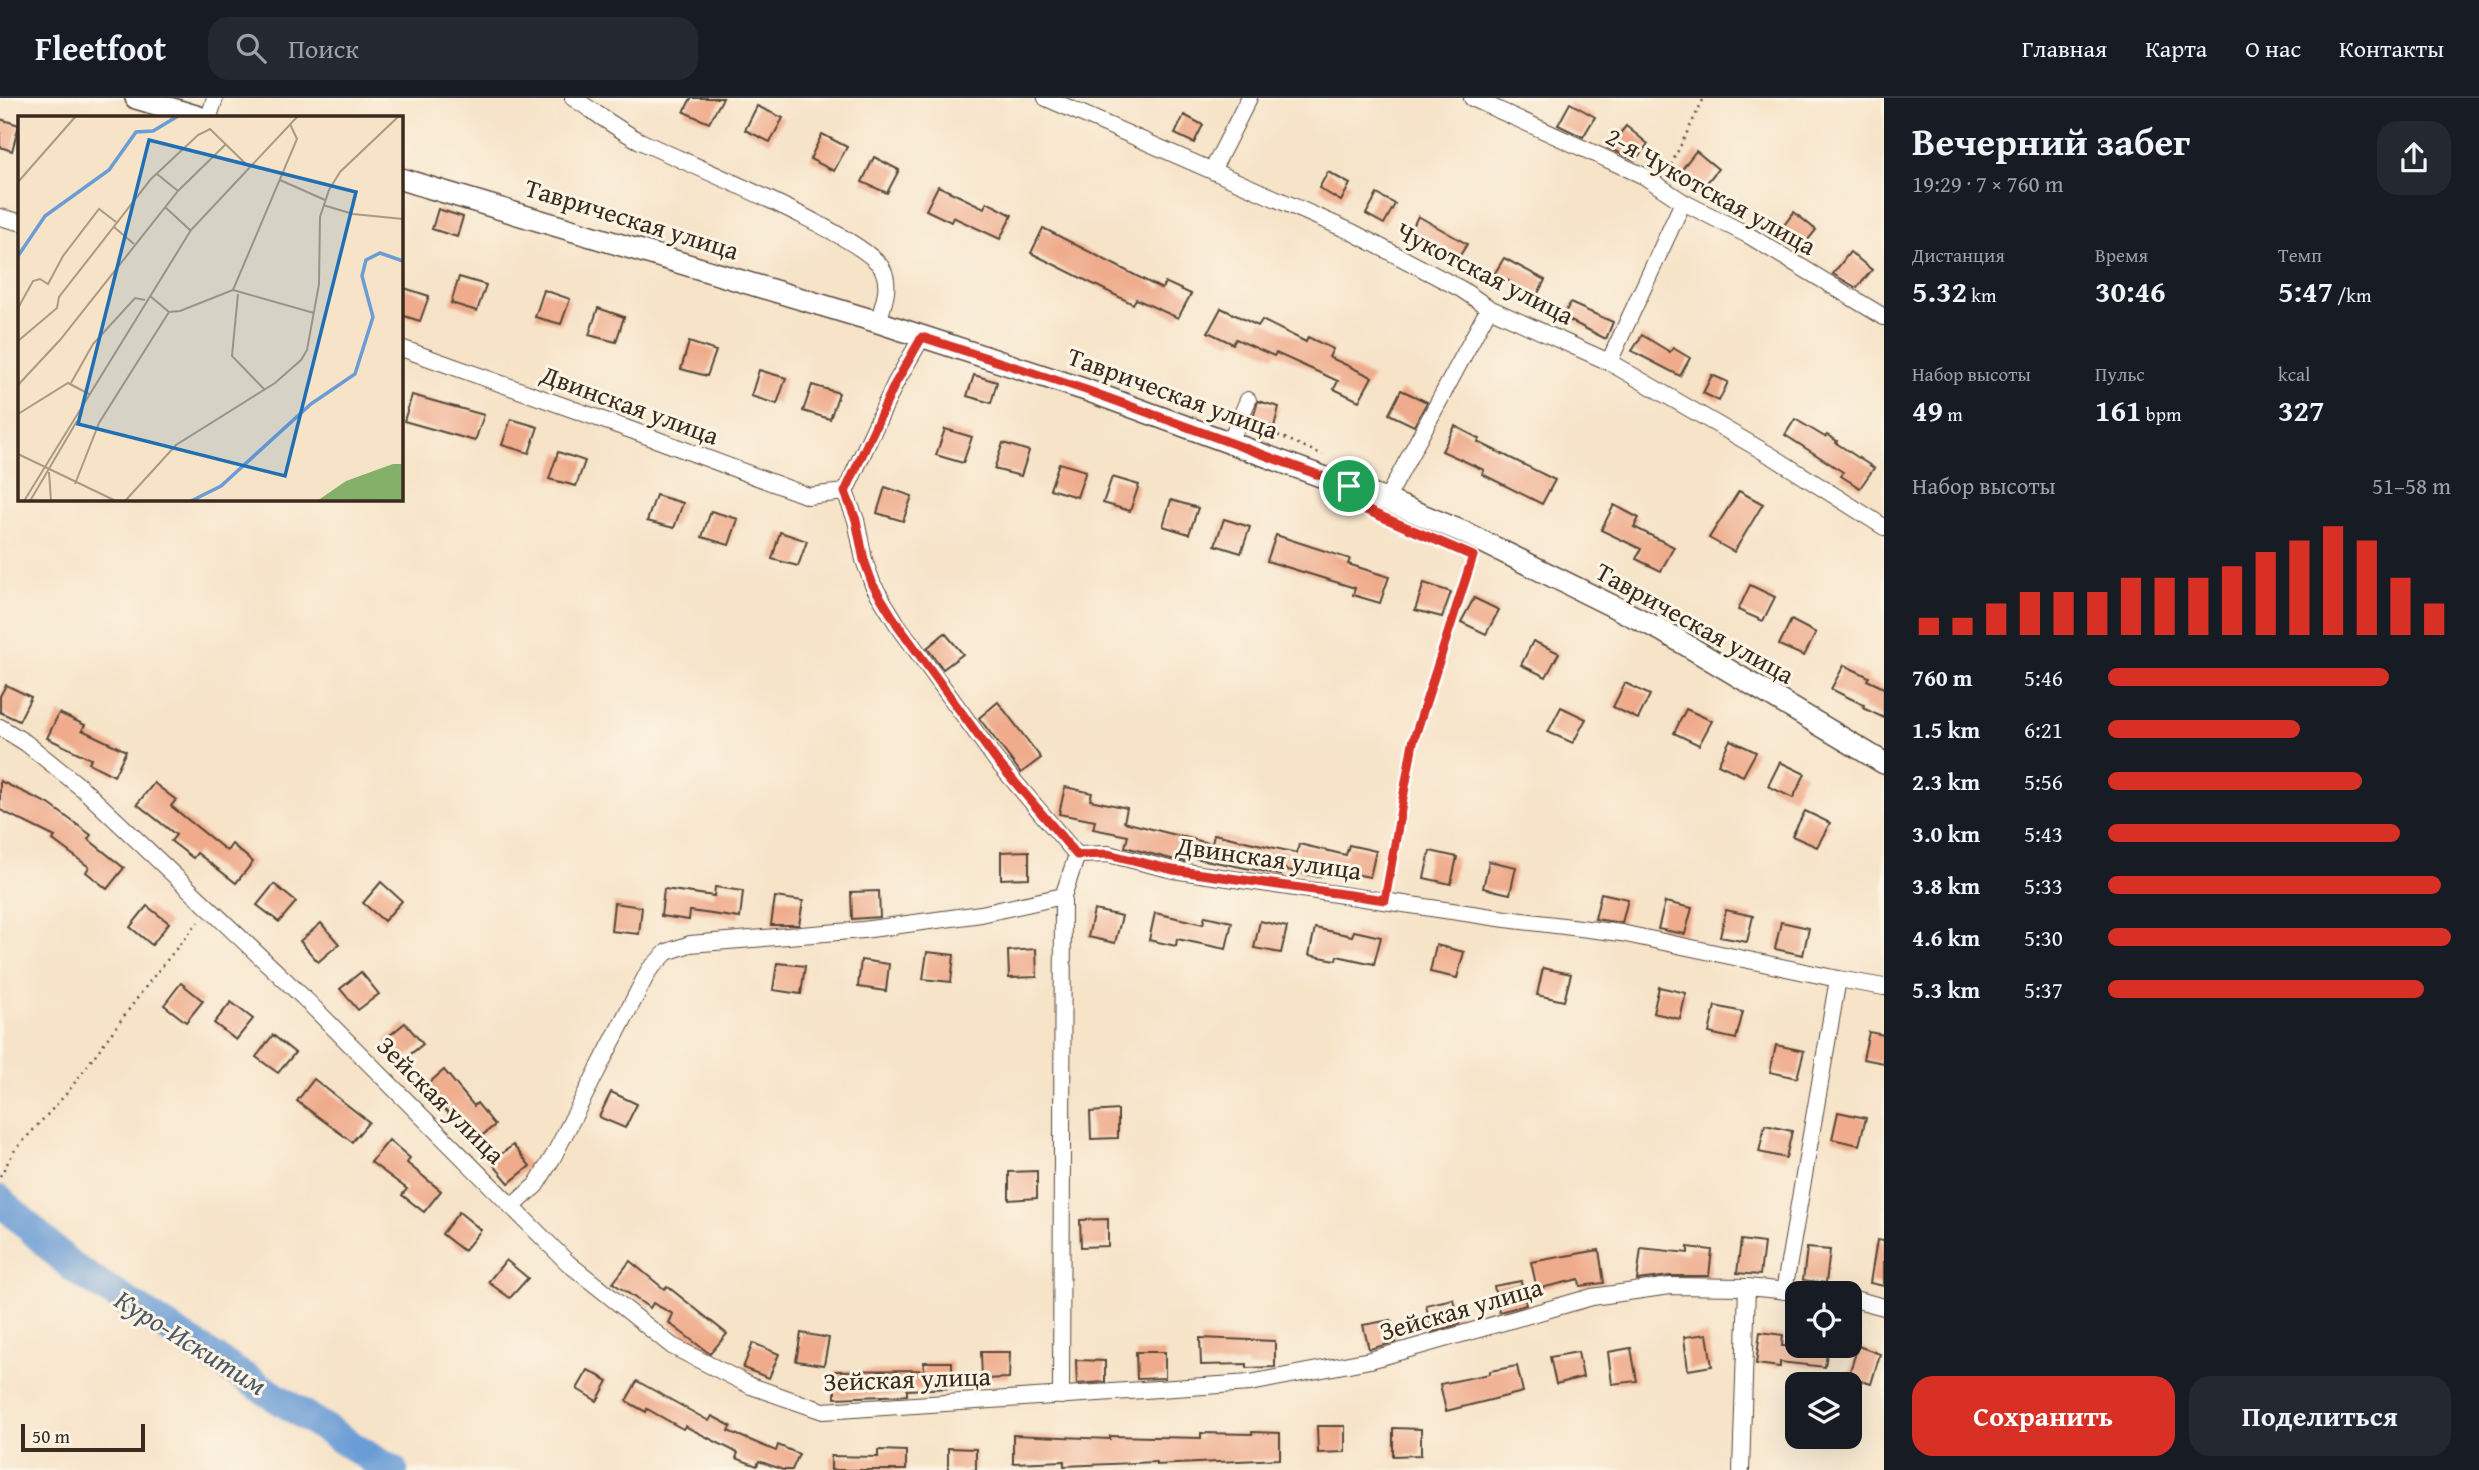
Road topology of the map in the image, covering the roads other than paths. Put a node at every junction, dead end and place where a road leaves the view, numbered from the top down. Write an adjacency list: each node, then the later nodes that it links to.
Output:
1 (136, 98): 7 (main road)
2 (215, 98): 8 (street)
3 (573, 98): 16 (street)
4 (1046, 98): 9 (street, Чукотская улица)
5 (1249, 98): 9 (street)
6 (1472, 98): 11 (street, 2-я Чукотская улица)
7 (196, 116)
8 (209, 116)
9 (1213, 169): 14 (street, Чукотская улица)
10 (402, 179): 16 (main road, Таврическая улица)
11 (1684, 202): 15 (street, 2-я Чукотская улица); 19 (street)
12 (0, 217): 13 (street)
13 (18, 222)
14 (1489, 308): 19 (street, Чукотская улица); 23 (street)
15 (1884, 317)
16 (878, 322): 17 (main road, Таврическая улица)
17 (922, 337): 21 (main road, Таврическая улица); 22 (street)
18 (402, 348): 22 (street, Двинская улица)
19 (1609, 362): 24 (street, Чукотская улица)
20 (1248, 400): 21 (street)
21 (1230, 442): 23 (main road, Таврическая улица)
22 (845, 492): 27 (street)
23 (1386, 500): 26 (main road, Таврическая улица)
24 (1884, 527)
25 (0, 727): 31 (street, Зейская улица)
26 (1882, 758)
27 (1077, 855): 28 (street); 29 (street, Двинская улица)
28 (1063, 896): 31 (street); 36 (street)
29 (1838, 979): 30 (street, Двинская улица); 33 (street)
30 (1884, 987)
31 (512, 1207): 36 (street, Зейская улица)
32 (1747, 1287): 33 (street, Зейская улица); 36 (street, Зейская улица); 37 (street)
33 (1784, 1291)
34 (1862, 1301): 35 (street)
35 (1884, 1307)
36 (1061, 1396)
37 (1741, 1470)

